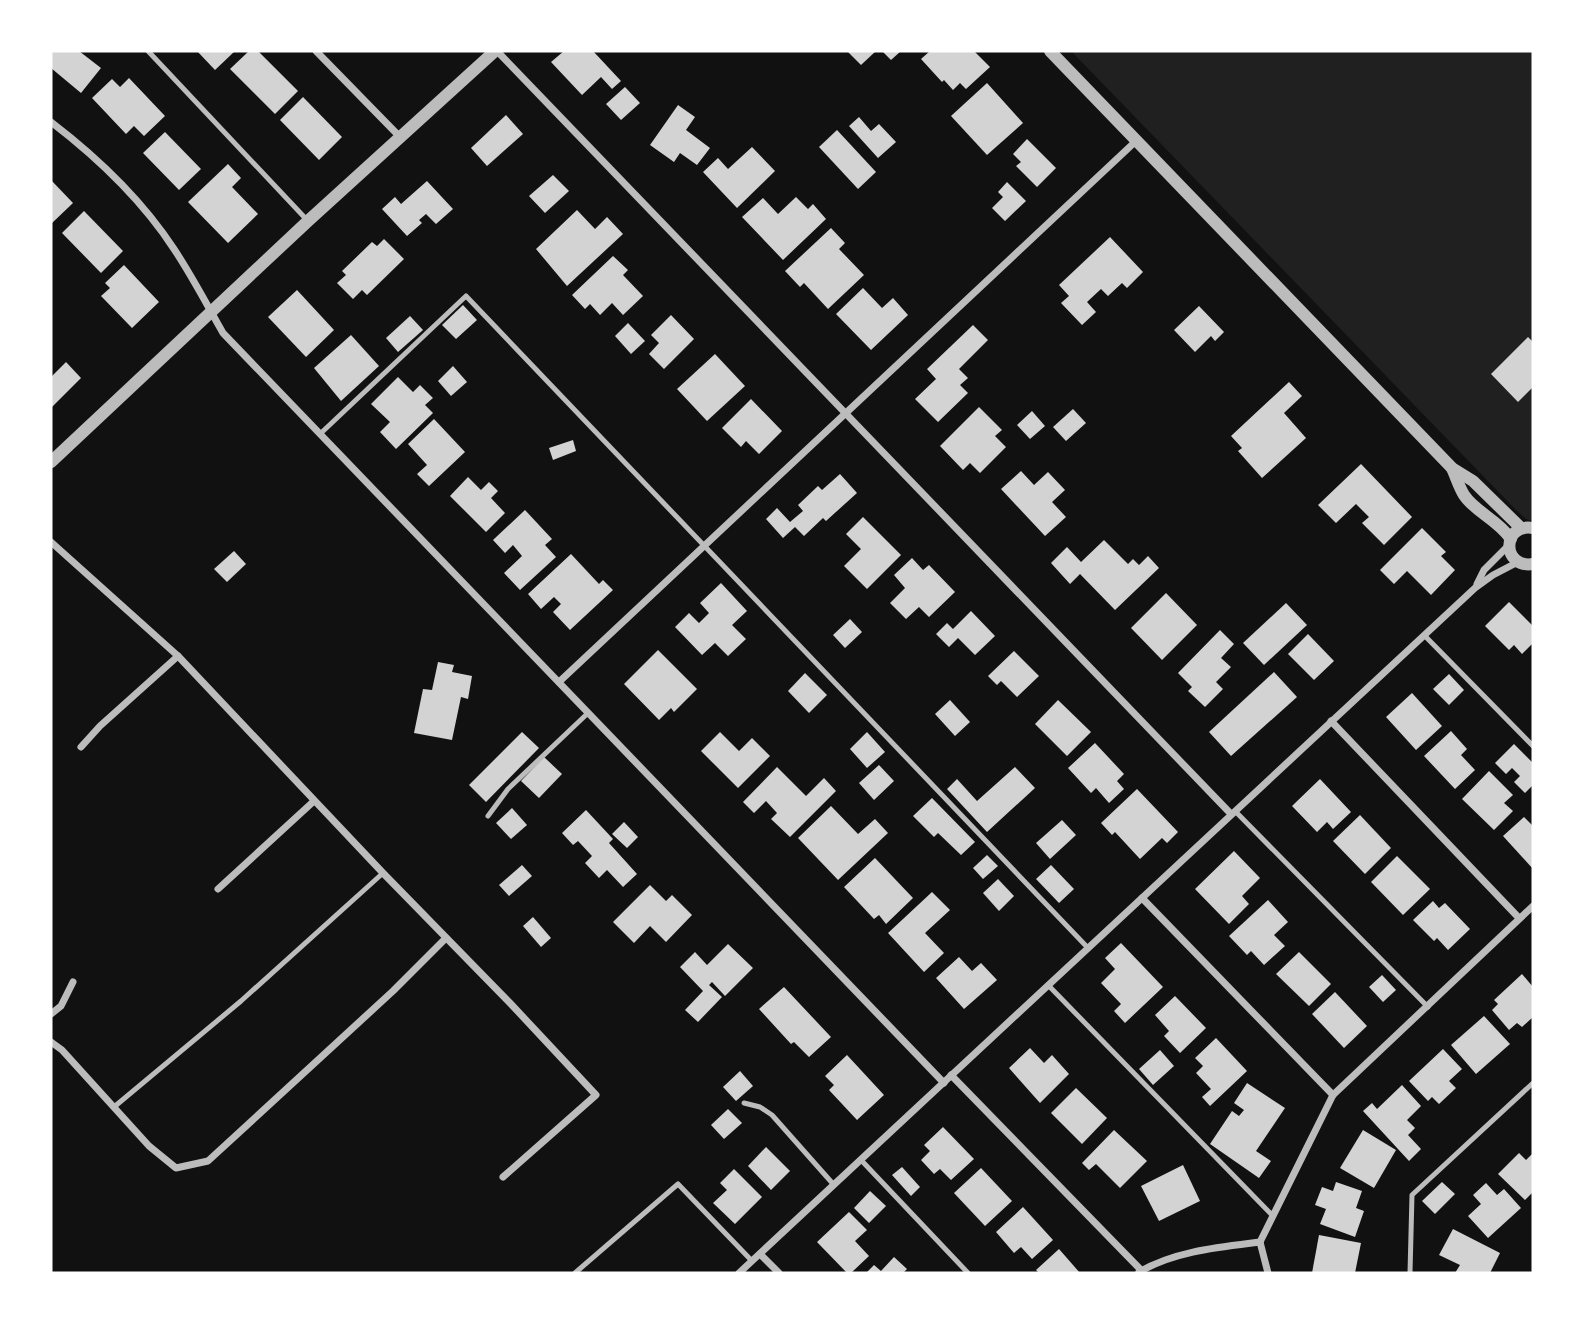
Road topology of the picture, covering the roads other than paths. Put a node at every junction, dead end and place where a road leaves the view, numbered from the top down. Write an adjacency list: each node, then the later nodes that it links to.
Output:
1 (149, 51): 8 (lane)
2 (316, 51): 6 (street)
3 (496, 51): 6 (street); 10 (street)
4 (1050, 51): 7 (street)
5 (51, 122): 9 (street)
6 (400, 137): 8 (street)
7 (1136, 141): 10 (street); 13 (street)
8 (308, 221): 9 (street)
9 (211, 312): 11 (street); 12 (street)
10 (846, 412): 17 (street); 28 (street)
11 (320, 433): 17 (lane); 22 (street)
12 (51, 462)
13 (1452, 468): 14 (street); 16 (street)
14 (1527, 528): 16 (street)
15 (51, 542): 21 (street)
16 (1510, 542): 18 (street); 19 (street)
17 (705, 545): 22 (street); 36 (lane)
18 (1529, 564): 19 (street)
19 (1475, 587): 20 (street)
20 (1424, 635): 24 (street); 25 (lane)
21 (178, 656): 26 (street); 27 (street)
22 (559, 682): 23 (street)
23 (588, 713): 29 (lane); 43 (street)
24 (1331, 721): 28 (street); 34 (street)
25 (1533, 746)
26 (81, 747)
27 (314, 801): 30 (street); 31 (street)
28 (1233, 813): 32 (street); 39 (lane)
29 (488, 816)
30 (383, 873): 35 (street); 47 (lane)
31 (218, 889)
32 (1142, 898): 36 (street); 45 (street)
33 (1533, 906): 34 (street)
34 (1520, 918): 39 (street)
35 (446, 938): 47 (street); 49 (street)
36 (1088, 948): 38 (street)
37 (72, 982): 40 (street)
38 (1048, 985): 42 (street); 51 (lane)
39 (1428, 1007): 45 (street)
40 (51, 1014)
41 (51, 1042): 47 (street)
42 (951, 1075): 43 (street); 55 (street)
43 (944, 1083): 48 (street)
44 (1533, 1083): 61 (lane)
45 (1333, 1095): 51 (street)
46 (744, 1103): 50 (lane)
47 (114, 1107)
48 (861, 1160): 50 (street); 59 (lane)
49 (503, 1177)
50 (834, 1185): 53 (street)
51 (1273, 1216): 52 (street)
52 (1260, 1242): 55 (street); 60 (street)
53 (760, 1254): 54 (street); 58 (street)
54 (752, 1261): 56 (lane); 57 (street)
55 (1139, 1272)
56 (575, 1273)
57 (739, 1273)
58 (779, 1273)
59 (968, 1273)
60 (1268, 1273)
61 (1410, 1273)

